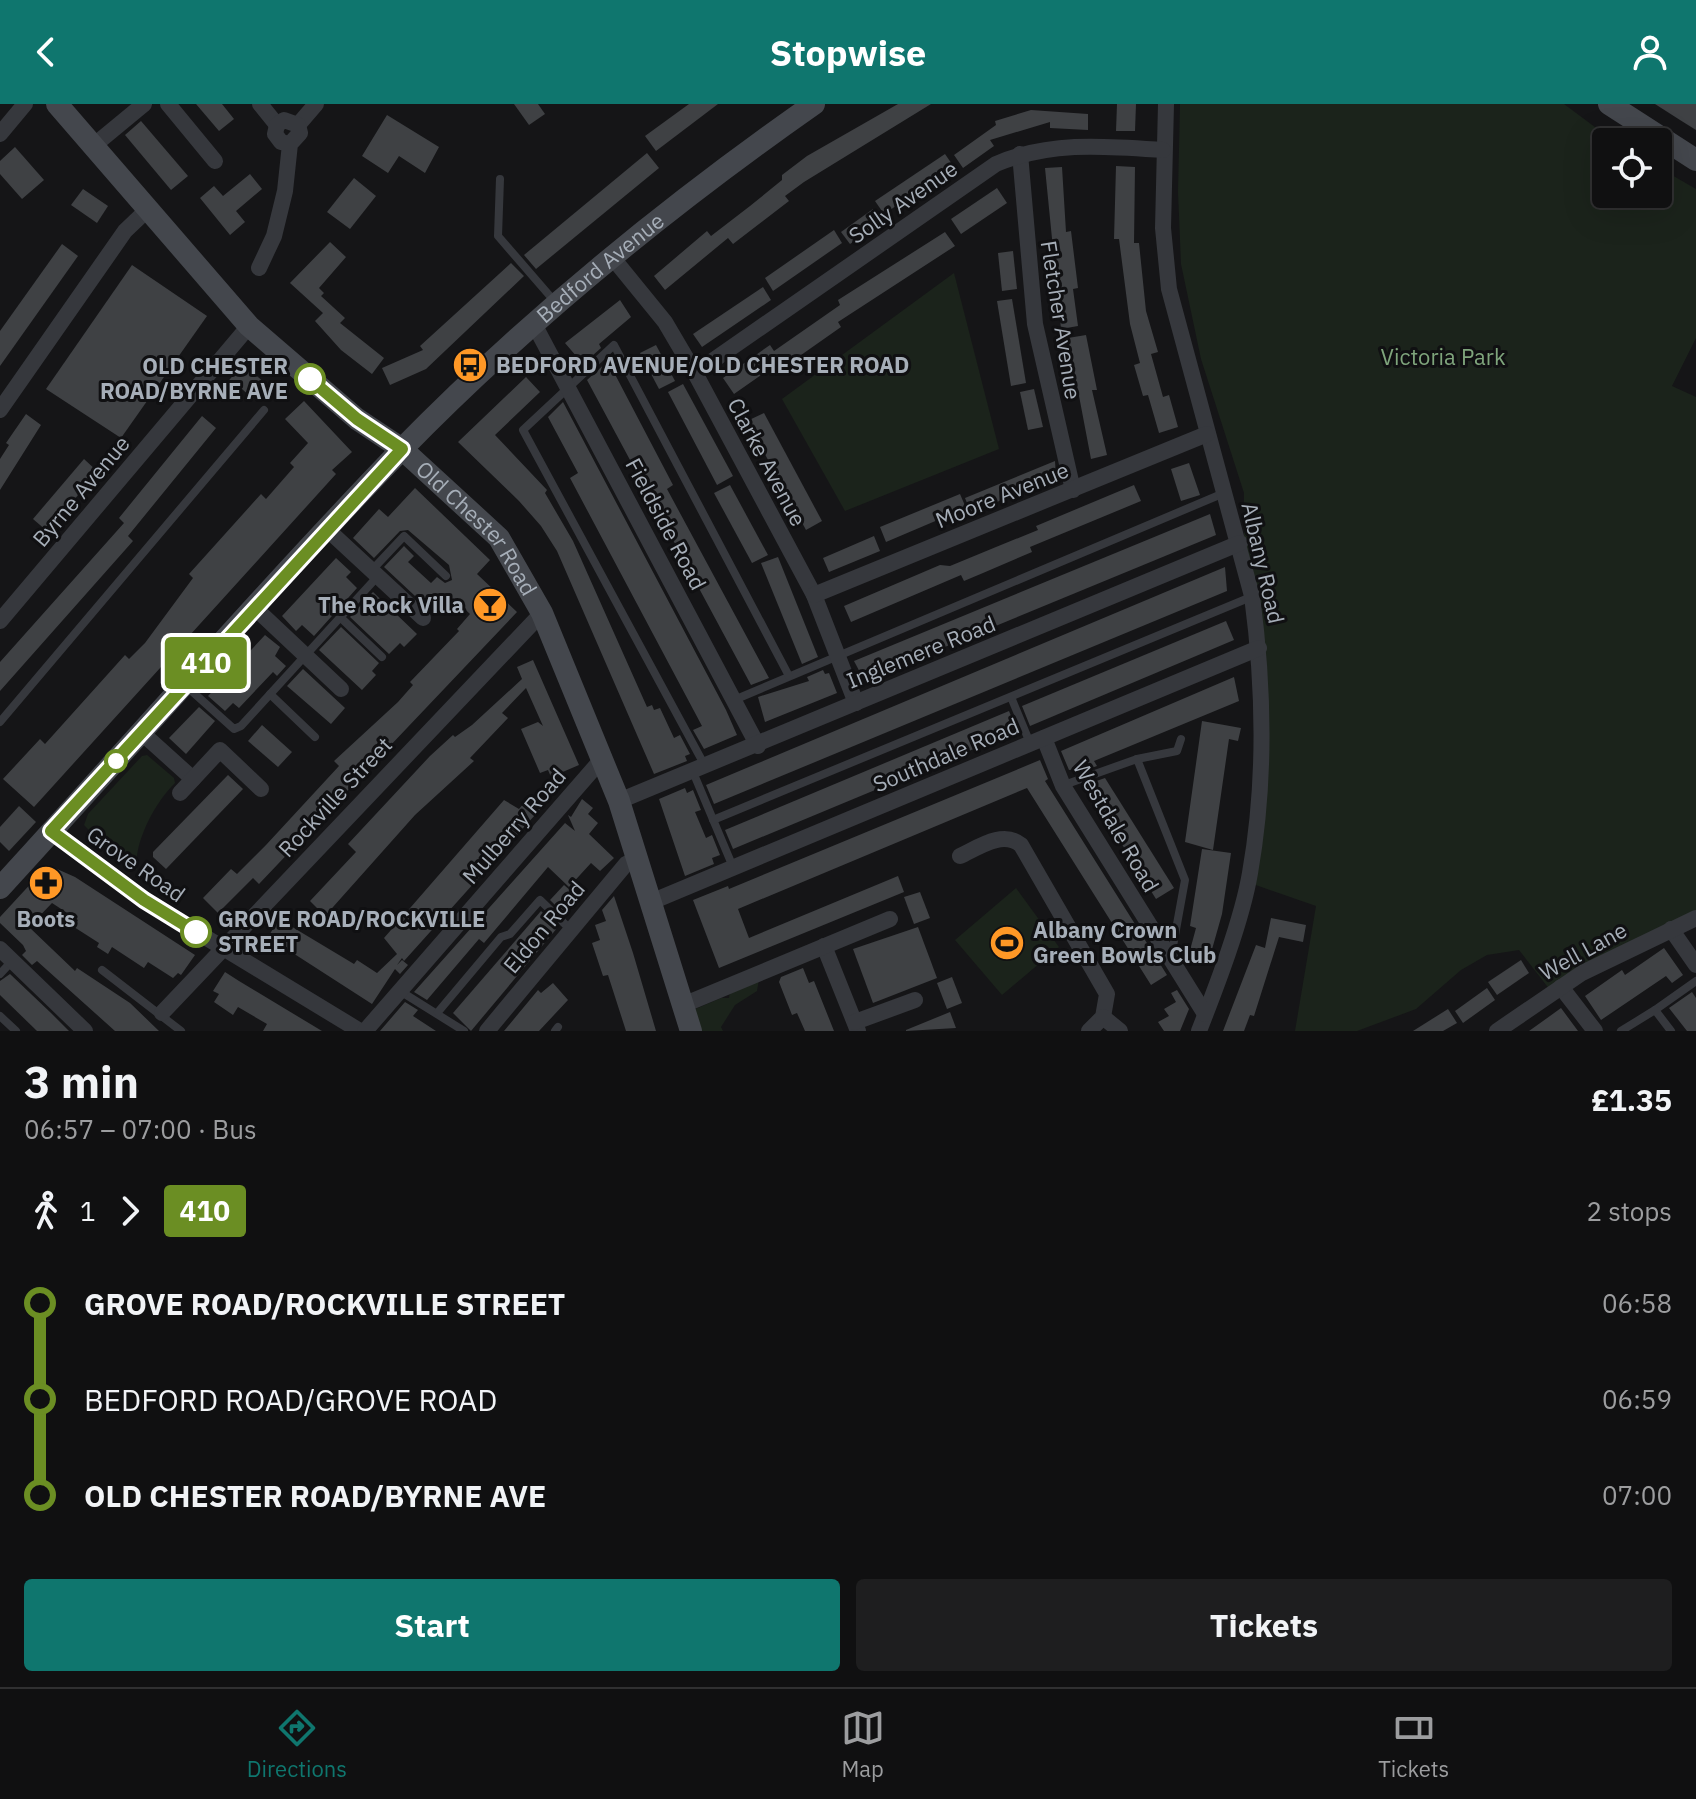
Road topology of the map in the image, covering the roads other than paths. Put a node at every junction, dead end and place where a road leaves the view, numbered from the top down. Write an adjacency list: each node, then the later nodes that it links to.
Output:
1 (25, 104): 12 (street)
2 (57, 104): 14 (main road, Old Chester Road)
3 (144, 104): 14 (street)
4 (168, 104): 18 (street)
5 (260, 104): 10 (street)
6 (316, 104): 11 (street)
7 (814, 104): 21 (main road, Bedford Avenue)
8 (1166, 104): 15 (street, Albany Road)
9 (1609, 104): 17 (main road)
10 (277, 125): 11 (street); 13 (street)
11 (298, 125): 13 (street)
12 (0, 134)
13 (290, 144): 22 (street)
14 (92, 147): 20 (main road, Old Chester Road)
15 (1163, 150): 16 (street, Solly Avenue); 30 (street, Albany Road)
16 (1020, 154): 26 (street, Solly Avenue); 32 (street, Fletcher Avenue)
17 (1696, 160)
18 (215, 161)
19 (500, 179): 23 (lane)
20 (147, 210): 25 (main road, Old Chester Road); 28 (street)
21 (612, 257): 23 (main road, Bedford Avenue); 26 (street, Clarke Avenue)
22 (259, 268)
23 (557, 304): 24 (main road, Bedford Avenue)
24 (534, 324): 27 (street, Fieldside Road); 31 (main road, Bedford Avenue)
25 (249, 326): 31 (main road, Old Chester Road); 41 (street, Byrne Avenue)
26 (695, 373): 38 (street, Clarke Avenue)
27 (568, 387): 49 (lane); 54 (street, Fieldside Road); 64 (lane)
28 (0, 410)
29 (264, 410): 56 (lane)
30 (1207, 434): 32 (street, Moore Avenue); 33 (street, Albany Road)
31 (402, 449): 34 (main road, Bedford Avenue); 42 (main road, Old Chester Road)
32 (1073, 490): 38 (street, Moore Avenue)
33 (1224, 493): 35 (street, Albany Road); 47 (lane)
34 (328, 530): 36 (street); 40 (main road, Bedford Avenue)
35 (1240, 543): 39 (street, Albany Road); 55 (street, Inglemere Road)
36 (375, 573): 37 (lane); 43 (lane); 44 (street)
37 (446, 576)
38 (814, 595): 47 (street, Clarke Avenue)
39 (1252, 596): 45 (street, Albany Road); 53 (lane)
40 (256, 609): 46 (street); 50 (main road, Bedford Avenue)
41 (3, 612)
42 (542, 613): 62 (main road, Old Chester Road); 82 (street, Rockville Street)
43 (340, 617): 46 (lane); 48 (lane)
44 (423, 618)
45 (1259, 648): 60 (street, Southdale Road); 96 (street, Albany Road)
46 (305, 655): 51 (street); 52 (lane)
47 (837, 655): 49 (lane); 55 (street, Clarke Avenue)
48 (382, 657)
49 (789, 676): 54 (lane)
50 (185, 686): 52 (lane); 57 (main road, Bedford Avenue)
51 (341, 689)
52 (270, 694): 58 (lane)
53 (1011, 697): 60 (lane); 70 (lane)
54 (734, 700): 61 (street, Fieldside Road)
55 (856, 703): 61 (street, Inglemere Road)
56 (0, 722)
57 (142, 733): 65 (street); 71 (main road, Bedford Avenue)
58 (315, 737)
59 (1181, 739): 63 (lane)
60 (1037, 741): 66 (street, Westdale Road); 74 (street, Southdale Road)
61 (758, 746): 64 (street, Inglemere Road)
62 (602, 759): 69 (main road, Old Chester Road); 90 (street, Mulberry Road)
63 (1137, 759): 66 (lane); 84 (lane)
64 (699, 769): 69 (street, Inglemere Road); 70 (lane)
65 (193, 779): 67 (street); 68 (street)
66 (1063, 786): 84 (street, Westdale Road)
67 (261, 789)
68 (180, 793)
69 (619, 801): 73 (main road, Old Chester Road)
70 (713, 820): 74 (lane)
71 (51, 831): 75 (main road, Bedford Avenue); 82 (street, Grove Road)
72 (960, 856): 98 (street)
73 (639, 857): 76 (main road, Old Chester Road); 79 (street, Eldon Road)
74 (734, 867): 76 (street, Southdale Road)
75 (0, 888)
76 (651, 902): 92 (main road, Old Chester Road)
77 (1696, 918): 80 (street, Well Lane)
78 (890, 919): 81 (street)
79 (570, 929): 94 (lane); 105 (street, Eldon Road)
80 (1671, 929): 85 (street); 89 (street, Well Lane)
81 (824, 946): 92 (street); 99 (street)
82 (222, 948): 95 (street, Rockville Street); 103 (street, Grove Road)
83 (6, 955): 87 (lane); 101 (street)
84 (1170, 960): 96 (street, Westdale Road)
85 (1696, 965)
86 (102, 970): 95 (lane)
87 (0, 974)
88 (1696, 981): 93 (lane)
89 (1561, 987): 110 (street, Well Lane); 111 (street)
90 (400, 990): 94 (lane); 103 (street, Mulberry Road)
91 (915, 1000): 99 (street)
92 (683, 1005): 106 (main road, Old Chester Road)
93 (1655, 1010): 112 (lane); 113 (lane)
94 (438, 1012): 104 (lane)
95 (162, 1013): 102 (lane)
96 (1205, 1014): 109 (street, Albany Road)
97 (0, 1016): 100 (lane)
98 (1103, 1017): 107 (street); 108 (street)
99 (856, 1026)
100 (16, 1031)
101 (85, 1031)
102 (181, 1031)
103 (362, 1031)
104 (464, 1031)
105 (487, 1031)
106 (691, 1031)
107 (1089, 1031)
108 (1120, 1031)
109 (1199, 1031)
110 (1497, 1031)
111 (1595, 1031)
112 (1621, 1031)
113 (1671, 1031)

